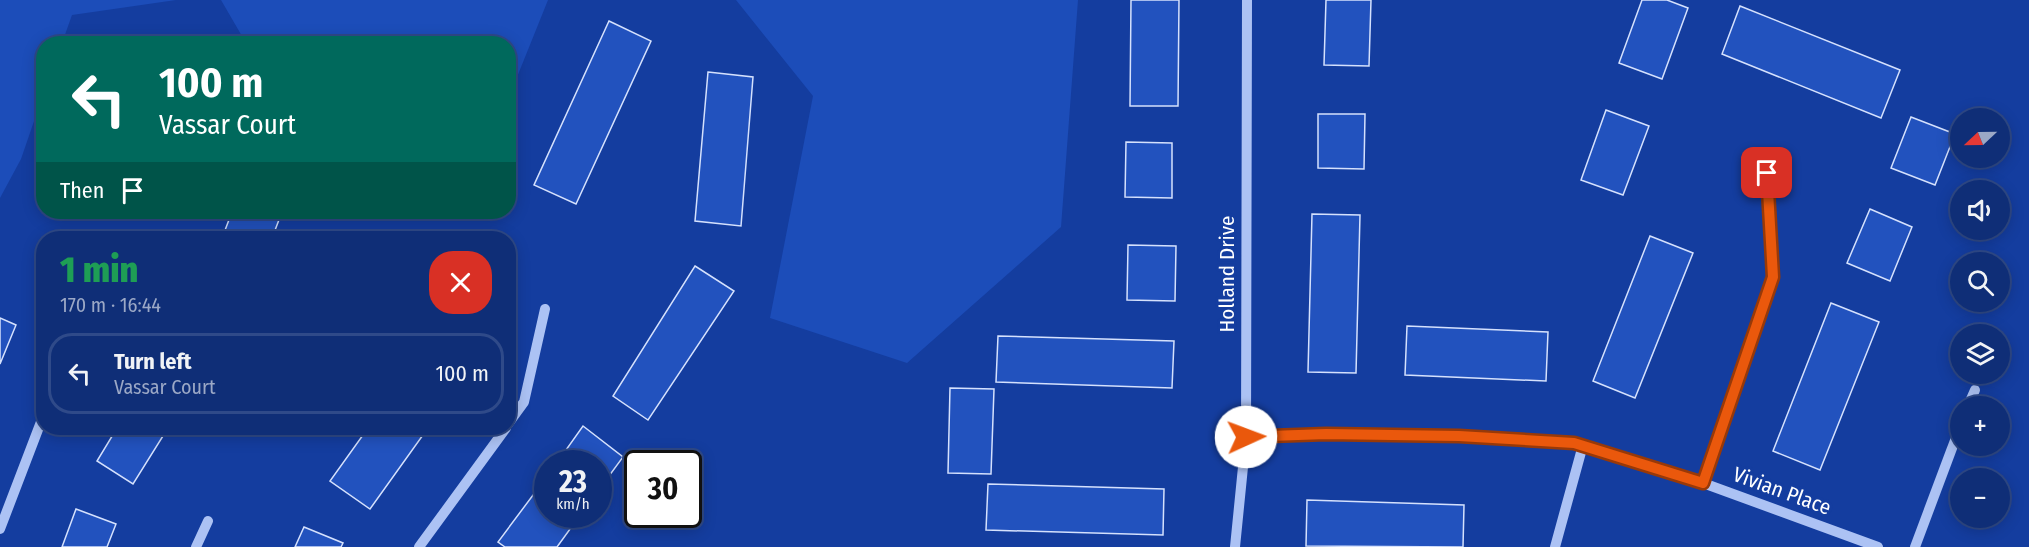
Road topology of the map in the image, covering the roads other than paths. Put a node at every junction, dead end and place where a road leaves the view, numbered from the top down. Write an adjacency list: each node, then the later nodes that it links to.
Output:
1 (1247, 0): 9 (street, Holland Drive)
2 (1767, 173): 12 (street)
3 (545, 309): 6 (street)
4 (1975, 390): 5 (street)
5 (1972, 396)
6 (516, 413)
7 (36, 435): 14 (street)
8 (500, 435): 16 (street)
9 (1246, 437): 10 (street, Vivian Place); 17 (street, Holland Drive)
10 (1583, 445): 12 (street, Vivian Place); 18 (street)
11 (1950, 454): 20 (street)
12 (1703, 483): 19 (street, Vivian Place)
13 (208, 521): 15 (street)
14 (0, 529)
15 (196, 547)
16 (419, 547)
17 (1235, 547)
18 (1555, 547)
19 (1878, 547)
20 (1915, 547)

